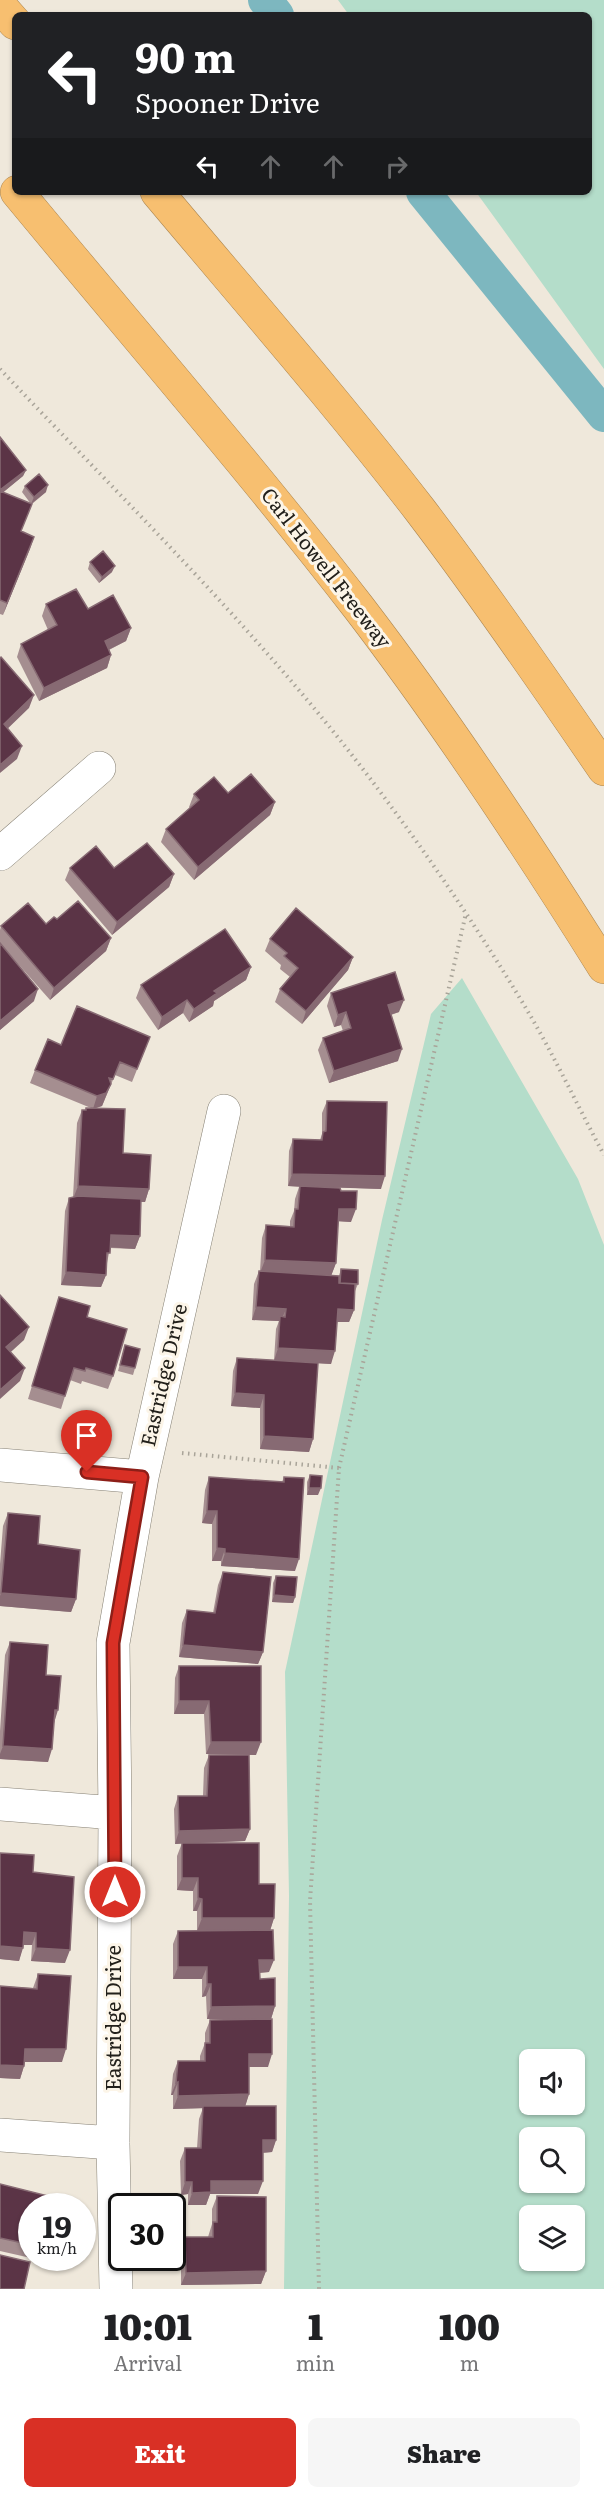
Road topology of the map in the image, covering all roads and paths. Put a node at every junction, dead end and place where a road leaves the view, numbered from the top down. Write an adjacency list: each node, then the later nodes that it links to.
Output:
1 (0, 6): 2 (highway)
2 (12, 20)
3 (0, 172): 4 (highway, Carl Howell Freeway)
4 (12, 186)
5 (19, 195): 12 (highway, Carl Howell Freeway)
6 (160, 195): 9 (highway)
7 (0, 369): 11 (path)
8 (99, 768): 10 (street)
9 (604, 769)
10 (0, 854)
11 (466, 912): 14 (path); 17 (path)
12 (604, 967)
13 (224, 1111): 18 (street, Eastridge Drive)
14 (604, 1155)
15 (182, 1453): 17 (path)
16 (0, 1465): 18 (street)
17 (339, 1468): 24 (path)
18 (142, 1477): 20 (street, Eastridge Drive)
19 (0, 1804): 20 (street)
20 (115, 1812): 22 (street, Eastridge Drive)
21 (0, 2135): 22 (street)
22 (113, 2143): 23 (street, Eastridge Drive)
23 (116, 2289)
24 (319, 2289)

